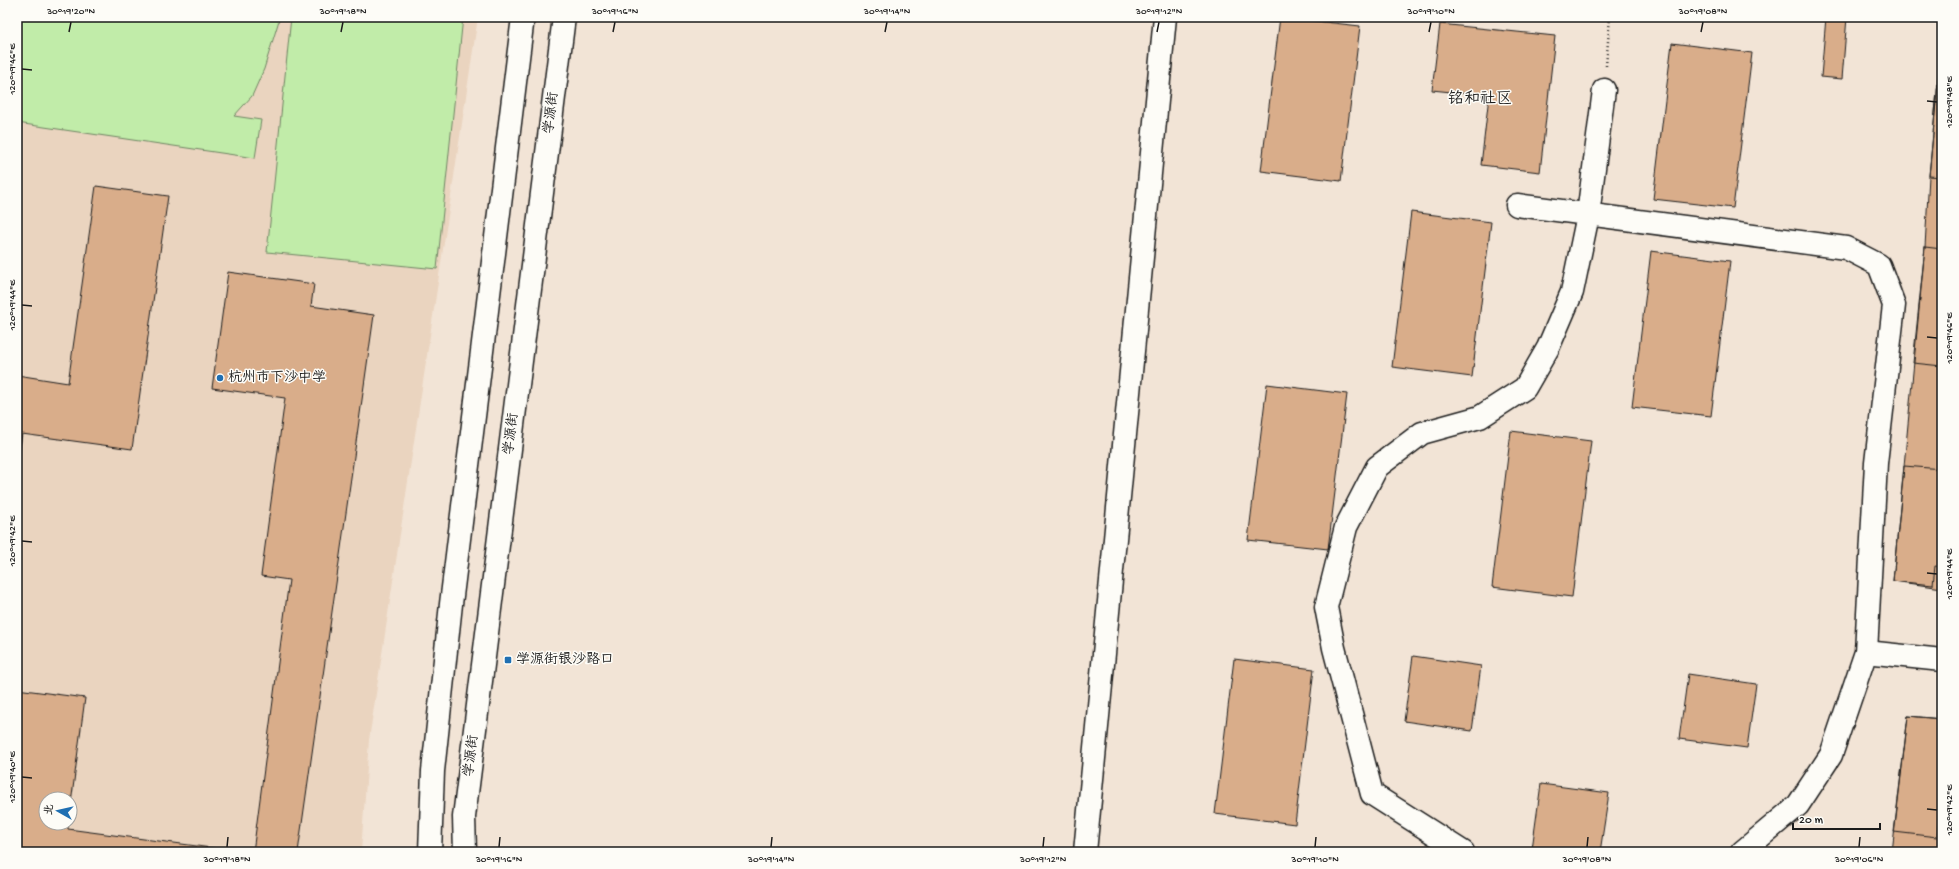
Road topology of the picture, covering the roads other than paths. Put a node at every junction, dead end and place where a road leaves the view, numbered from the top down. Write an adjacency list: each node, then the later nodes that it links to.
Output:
1 (523, 17): 9 (street)
2 (564, 17): 10 (street, 学源街)
3 (1165, 17): 11 (street)
4 (1604, 90): 6 (street)
5 (1517, 205): 6 (street)
6 (1588, 215): 7 (street); 12 (street)
7 (1866, 652): 8 (street); 13 (street)
8 (1942, 660)
9 (430, 852)
10 (465, 852)
11 (1085, 852)
12 (1463, 852)
13 (1742, 852)

